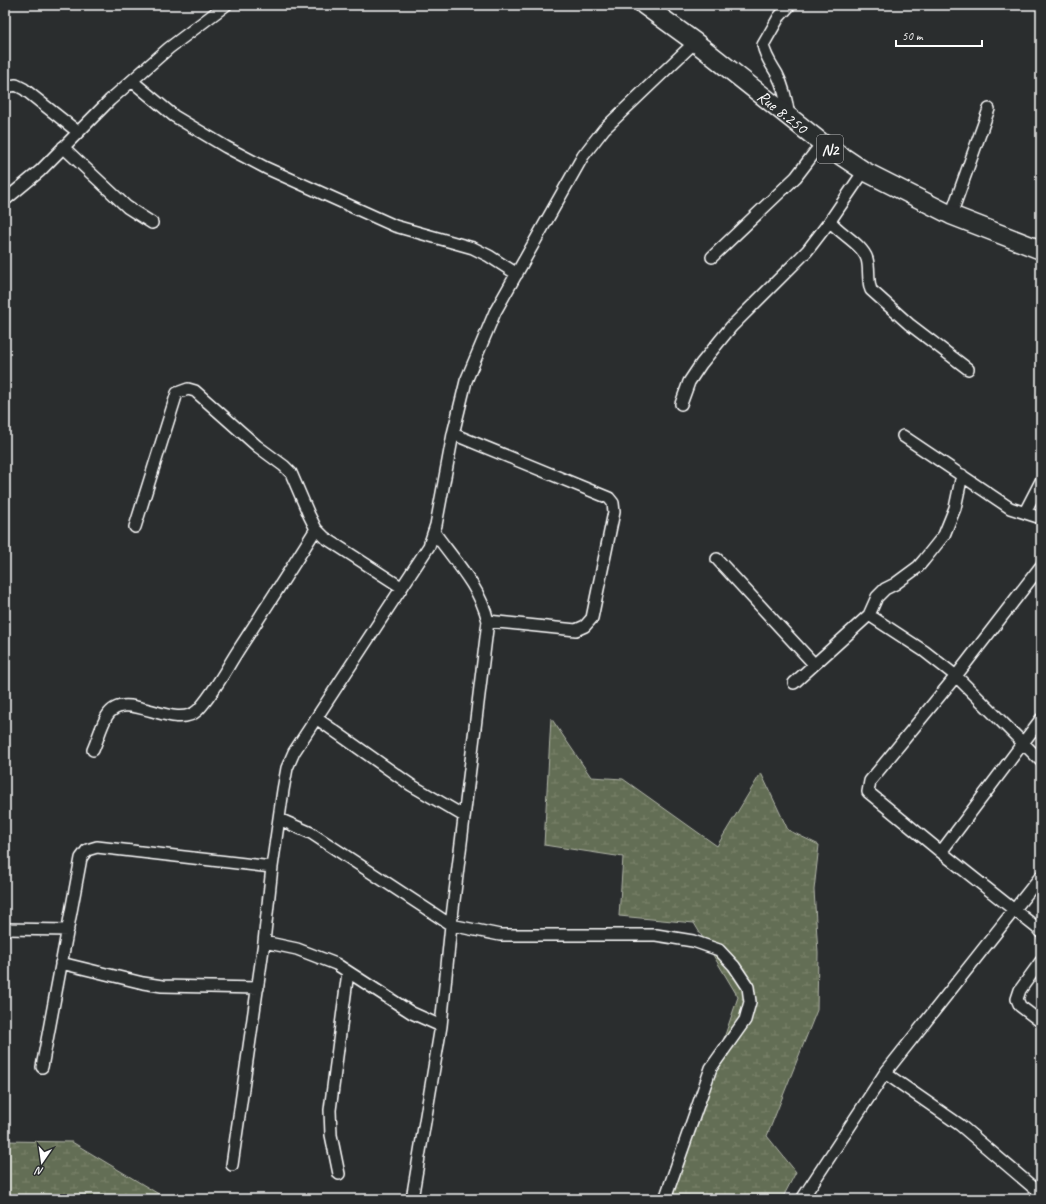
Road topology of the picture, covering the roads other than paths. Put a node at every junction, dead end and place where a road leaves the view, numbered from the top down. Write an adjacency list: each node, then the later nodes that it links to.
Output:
1 (226, 5): 5 (street)
2 (644, 5): 4 (highway, Rue 8.250 / N2)
3 (790, 5): 8 (street)
4 (695, 42): 8 (highway, Rue 8.250 / N2); 19 (street)
5 (132, 81): 9 (street); 19 (street)
6 (5, 88): 9 (street)
7 (989, 109): 14 (street)
8 (789, 117): 10 (highway, Rue 8.250 / N2)
9 (78, 132): 11 (street)
10 (822, 143): 12 (highway, Rue 8.250 / N2); 18 (street)
11 (63, 147): 13 (street); 16 (street)
12 (864, 171): 14 (highway, Rue 8.250 / N2); 15 (street)
13 (5, 200)
14 (952, 215): 17 (highway, Rue 8.250 / N2)
15 (830, 221): 20 (street); 21 (street)
16 (152, 223)
17 (1041, 250)
18 (712, 257)
19 (517, 274): 22 (street)
20 (968, 369)
21 (681, 404)
22 (453, 434): 30 (street); 35 (street)
23 (903, 436): 24 (street)
24 (962, 476): 26 (street); 34 (street)
25 (1041, 481): 26 (street)
26 (1025, 512): 27 (street)
27 (1041, 518)
28 (135, 527): 29 (street)
29 (316, 529): 33 (street); 42 (street)
30 (434, 532): 33 (street); 35 (street)
31 (717, 559): 36 (street)
32 (1041, 566): 37 (street)
33 (401, 588): 39 (street)
34 (869, 615): 36 (street); 37 (street)
35 (488, 621): 44 (street)
36 (813, 663): 38 (street)
37 (956, 676): 41 (street); 46 (street)
38 (794, 683)
39 (316, 718): 44 (street); 45 (street)
40 (1041, 719): 41 (street)
41 (1022, 743): 43 (street); 46 (street)
42 (93, 750)
43 (1041, 761)
44 (464, 816): 50 (street)
45 (279, 819): 47 (street); 50 (street)
46 (941, 852): 49 (street)
47 (272, 867): 52 (street); 54 (street)
48 (1041, 876): 49 (street)
49 (1013, 910): 53 (street); 62 (street)
50 (451, 925): 60 (street); 67 (street)
51 (5, 929): 52 (street)
52 (68, 930): 56 (street)
53 (1041, 933)
54 (264, 942): 57 (street); 58 (street)
55 (1041, 961): 59 (street)
56 (61, 963): 58 (street); 61 (street)
57 (348, 972): 60 (street); 64 (street)
58 (258, 988): 63 (street)
59 (1041, 1022)
60 (441, 1026): 66 (street)
61 (42, 1067)
62 (885, 1073): 65 (street); 68 (street)
63 (232, 1165)
64 (339, 1174)
65 (1041, 1194)
66 (412, 1199)
67 (665, 1199)
68 (802, 1199)

